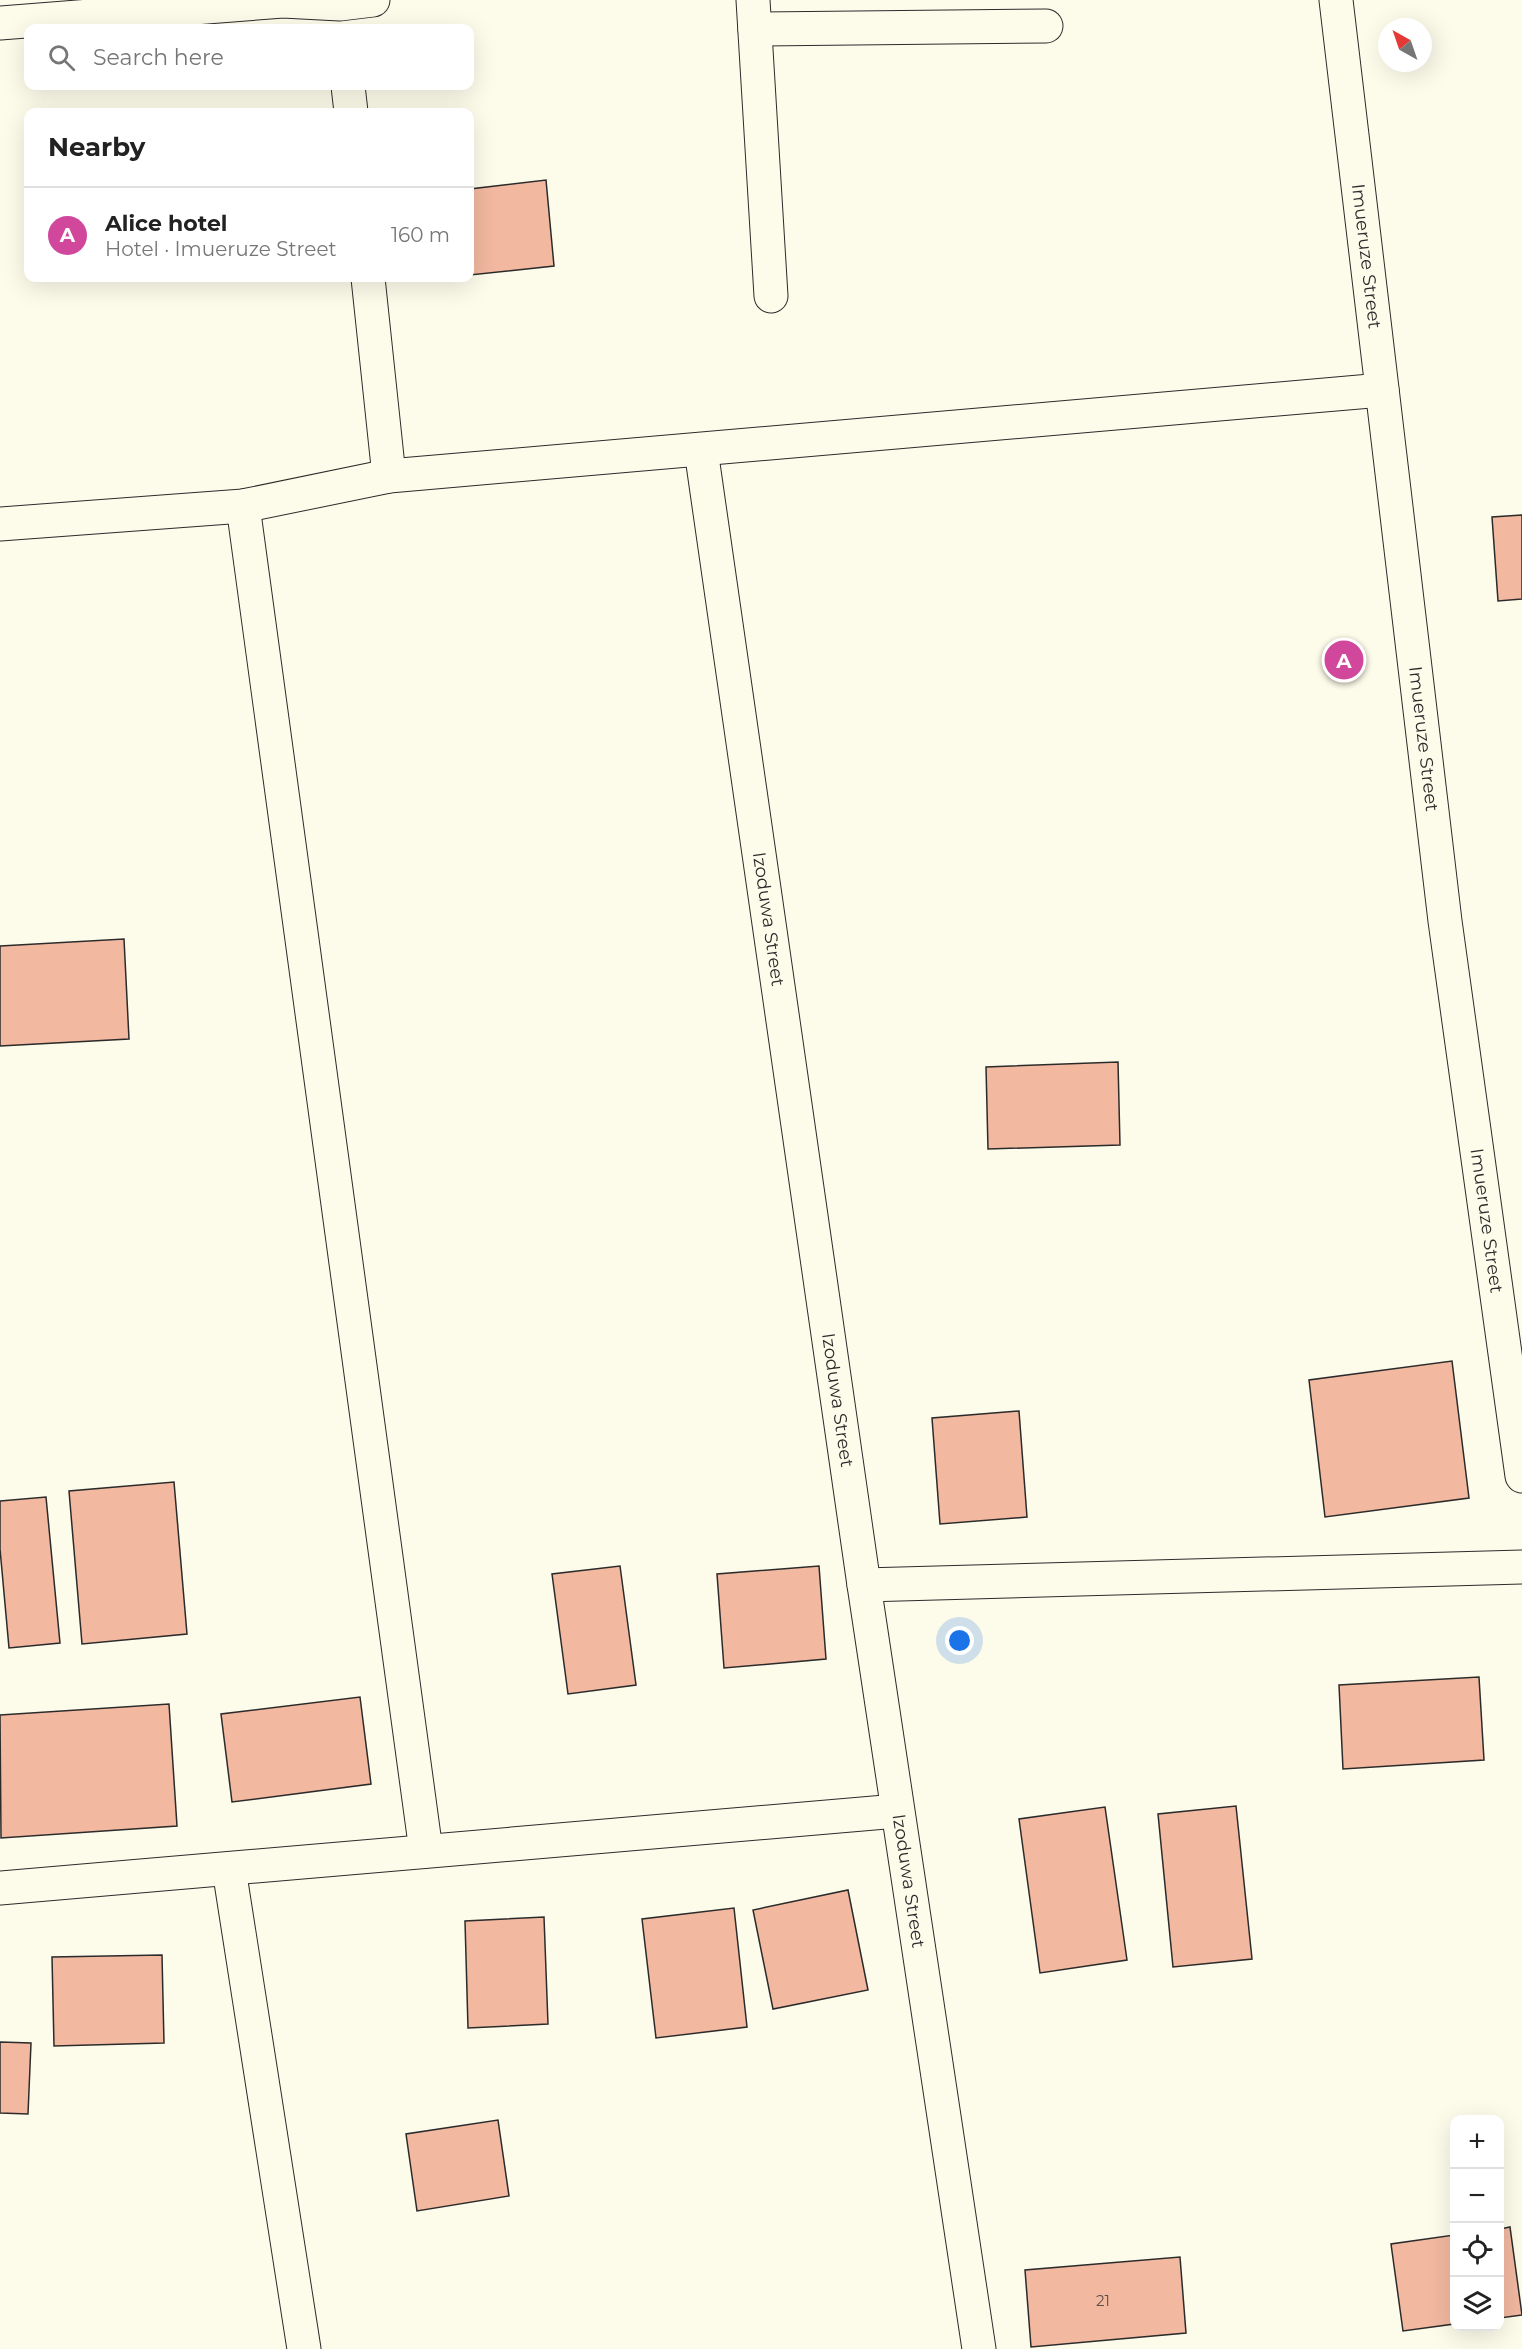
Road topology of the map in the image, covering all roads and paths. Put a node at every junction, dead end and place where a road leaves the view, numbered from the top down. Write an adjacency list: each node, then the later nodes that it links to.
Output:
1 (373, 0): 5 (street)
2 (1336, 0): 12 (street, Imueruze Street)
3 (283, 1): 5 (street); 6 (street)
4 (754, 14): 7 (street); 11 (street)
5 (341, 16)
6 (0, 23)
7 (1046, 26)
8 (348, 90): 9 (street)
9 (351, 108)
10 (368, 282): 14 (street)
11 (771, 296)
12 (1382, 390): 13 (street); 17 (street, Imueruze Street)
13 (701, 450): 14 (street); 19 (street, Izoduwa Street)
14 (389, 476): 15 (street)
15 (243, 506): 16 (street); 21 (street)
16 (0, 524)
17 (1522, 1476)
18 (1522, 1567): 19 (street)
19 (864, 1585): 20 (street, Izoduwa Street)
20 (897, 1811): 21 (street); 25 (street, Izoduwa Street)
21 (426, 1851): 22 (street)
22 (229, 1869): 23 (street); 24 (street)
23 (0, 1888)
24 (304, 2349)
25 (979, 2349)

